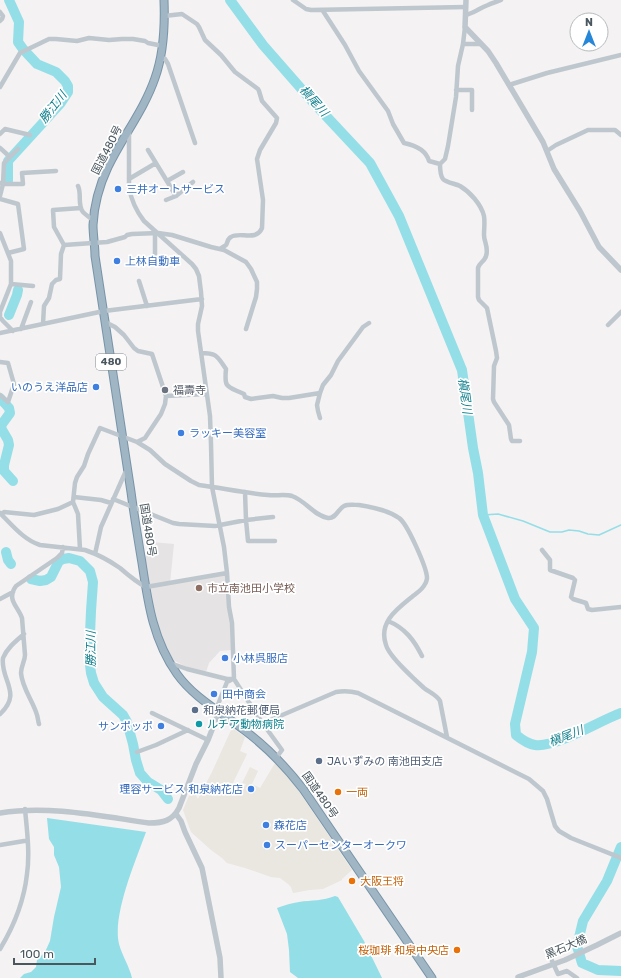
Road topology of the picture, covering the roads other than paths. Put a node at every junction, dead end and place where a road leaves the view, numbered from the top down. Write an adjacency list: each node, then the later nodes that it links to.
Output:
1 (164, 0): 9 (highway, 国道480号 / 480)
2 (293, 0): 6 (street)
3 (466, 0): 5 (street)
4 (501, 0): 8 (street)
5 (466, 7): 6 (street); 8 (street)
6 (323, 11): 32 (street)
7 (0, 12): 10 (street)
8 (466, 15): 11 (street)
9 (164, 16): 14 (highway, 国道480号 / 480); 50 (street)
10 (0, 20)
11 (466, 27): 12 (street); 13 (street)
12 (463, 44): 13 (street); 19 (street)
13 (481, 44): 17 (street)
14 (163, 46): 16 (highway, 国道480号 / 480); 18 (street)
15 (621, 55): 17 (street)
16 (161, 58): 21 (highway, 国道480号 / 480); 25 (street)
17 (509, 85): 29 (street)
18 (0, 87)
19 (456, 90): 20 (street); 32 (street)
20 (472, 110)
21 (129, 129): 35 (street); 44 (highway, 国道480号 / 480)
22 (0, 134): 23 (street)
23 (30, 135)
24 (621, 135): 29 (street)
25 (195, 143)
26 (0, 148): 30 (street)
27 (18, 149): 30 (street)
28 (148, 150): 31 (street)
29 (547, 151): 53 (street)
30 (10, 157): 38 (street)
31 (156, 163): 35 (street); 36 (street)
32 (440, 164): 78 (street)
33 (56, 171): 38 (street)
34 (183, 172): 36 (street)
35 (129, 178): 46 (street)
36 (167, 182): 40 (street)
37 (193, 182): 40 (street)
38 (2, 184): 41 (street)
39 (78, 186): 43 (street)
40 (176, 196): 42 (street)
41 (0, 197): 51 (street)
42 (166, 200)
43 (81, 208): 44 (street); 49 (street)
44 (94, 221): 48 (highway, 国道480号 / 480)
45 (0, 233): 47 (street)
46 (157, 234): 48 (street); 50 (street); 52 (street); 57 (street)
47 (2, 243): 51 (street)
48 (94, 244): 49 (street); 60 (highway, 国道480号 / 480)
49 (64, 245): 64 (street)
50 (220, 249): 67 (street)
51 (8, 253): 55 (street)
52 (155, 255)
53 (621, 269)
54 (139, 282): 59 (street)
55 (11, 284): 56 (street); 68 (street)
56 (33, 286)
57 (202, 299): 59 (street); 70 (street)
58 (31, 302): 66 (street)
59 (147, 306): 60 (street)
60 (104, 311): 62 (highway, 国道480号 / 480); 64 (street)
61 (621, 312): 65 (street)
62 (105, 322): 75 (street); 77 (highway, 国道480号 / 480)
63 (369, 323): 72 (street)
64 (43, 324): 66 (street)
65 (608, 325)
66 (20, 329): 68 (street)
67 (246, 329)
68 (13, 331): 69 (street)
69 (0, 333)
70 (201, 353): 72 (street); 73 (street)
71 (0, 362): 74 (street)
72 (320, 393): 76 (street)
73 (206, 394): 75 (street); 81 (street)
74 (0, 395)
75 (166, 396): 79 (street)
76 (320, 418)
77 (122, 437): 79 (street); 80 (highway, 国道480号 / 480); 83 (street)
78 (520, 441)
79 (137, 442): 81 (street)
80 (128, 472): 84 (street); 85 (highway, 国道480号 / 480)
81 (212, 487): 82 (street); 89 (street)
82 (245, 492): 88 (street); 100 (street)
83 (73, 500): 84 (street); 86 (street); 92 (street)
84 (112, 501): 85 (street); 94 (street)
85 (133, 508): 89 (street); 96 (highway, 国道480号 / 480)
86 (0, 514): 91 (street)
87 (273, 517): 88 (street)
88 (246, 520): 89 (street); 90 (street)
89 (220, 525): 95 (street)
90 (276, 541)
91 (63, 548): 92 (street); 97 (street)
92 (80, 549): 94 (street)
93 (542, 550): 99 (street)
94 (95, 554): 96 (street)
95 (227, 573): 96 (street); 104 (street)
96 (146, 587): 103 (highway, 国道480号 / 480)
97 (13, 592): 98 (street); 101 (street)
98 (0, 599)
99 (621, 607)
100 (388, 622): 102 (street); 112 (street)
101 (24, 634): 107 (street); 109 (street)
102 (422, 656)
103 (170, 662): 104 (street); 105 (highway, 国道480号 / 480)
104 (234, 679): 105 (street); 108 (street)
105 (219, 712): 111 (highway, 国道480号 / 480); 113 (street)
106 (152, 713): 110 (street)
107 (0, 714)
108 (262, 723): 111 (street); 112 (street); 115 (street)
109 (39, 724)
110 (188, 730): 113 (street); 114 (street)
111 (245, 731): 115 (highway, 国道480号 / 480)
112 (446, 737): 121 (street)
113 (208, 740): 118 (street)
114 (137, 752)
115 (276, 758): 126 (highway, 国道480号 / 480)
116 (26, 810): 117 (street); 118 (street); 119 (street)
117 (0, 813)
118 (176, 814): 125 (street)
119 (27, 841): 120 (street); 123 (street)
120 (0, 845)
121 (621, 858)
122 (621, 933): 127 (street, 黒石大橋, bridge)
123 (0, 948)
124 (548, 952): 128 (street)
125 (222, 978)
126 (432, 978)
127 (517, 978)
128 (577, 978)

